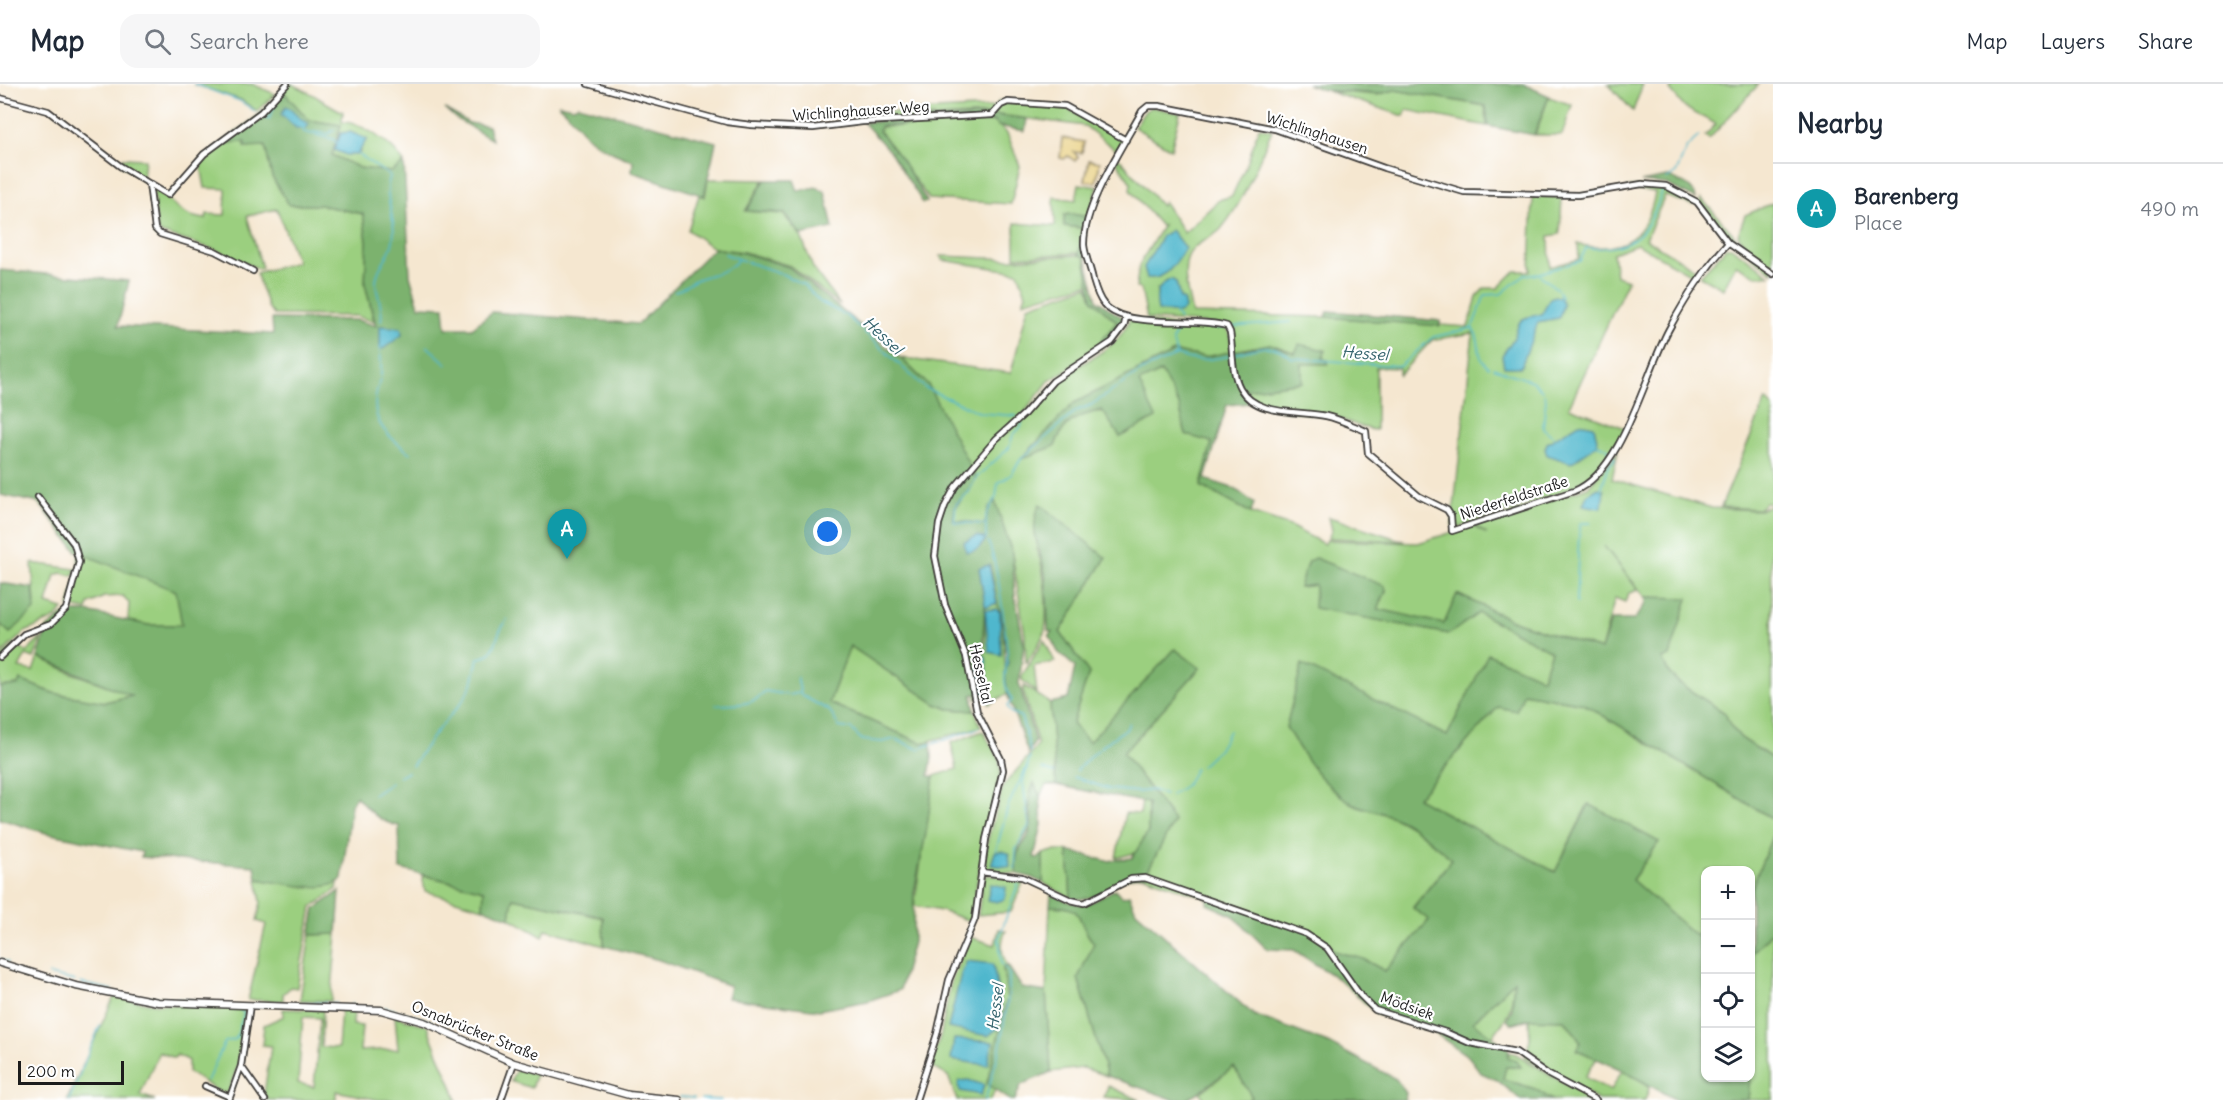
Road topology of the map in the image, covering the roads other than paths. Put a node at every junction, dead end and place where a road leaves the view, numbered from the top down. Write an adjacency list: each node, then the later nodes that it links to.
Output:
1 (287, 84): 5 (street)
2 (588, 84): 4 (street, Wichlinghauser Weg)
3 (0, 98): 5 (street)
4 (1126, 140): 6 (street, Wichlinghausen); 9 (street, Wichlinghausen)
5 (149, 184): 7 (street)
6 (1728, 243): 8 (street, Wichlinghausen); 10 (street, Niederfeldstraße)
7 (254, 272)
8 (1773, 274)
9 (1126, 317): 10 (street, Wichlinghausen); 13 (street, Hesseltal)
10 (1366, 431)
11 (38, 497): 12 (street)
12 (0, 657)
13 (981, 872): 23 (street, Hesseltal); 24 (street, Mödsiek)
14 (0, 963): 15 (main road, Osnabrücker Straße)
15 (250, 1005): 16 (main road, Osnabrücker Straße); 17 (street)
16 (514, 1063): 21 (street); 22 (main road, Osnabrücker Straße)
17 (241, 1066): 19 (street); 20 (street)
18 (205, 1086): 19 (street)
19 (229, 1099)
20 (266, 1100)
21 (501, 1100)
22 (679, 1100)
23 (916, 1100)
24 (1596, 1100)

